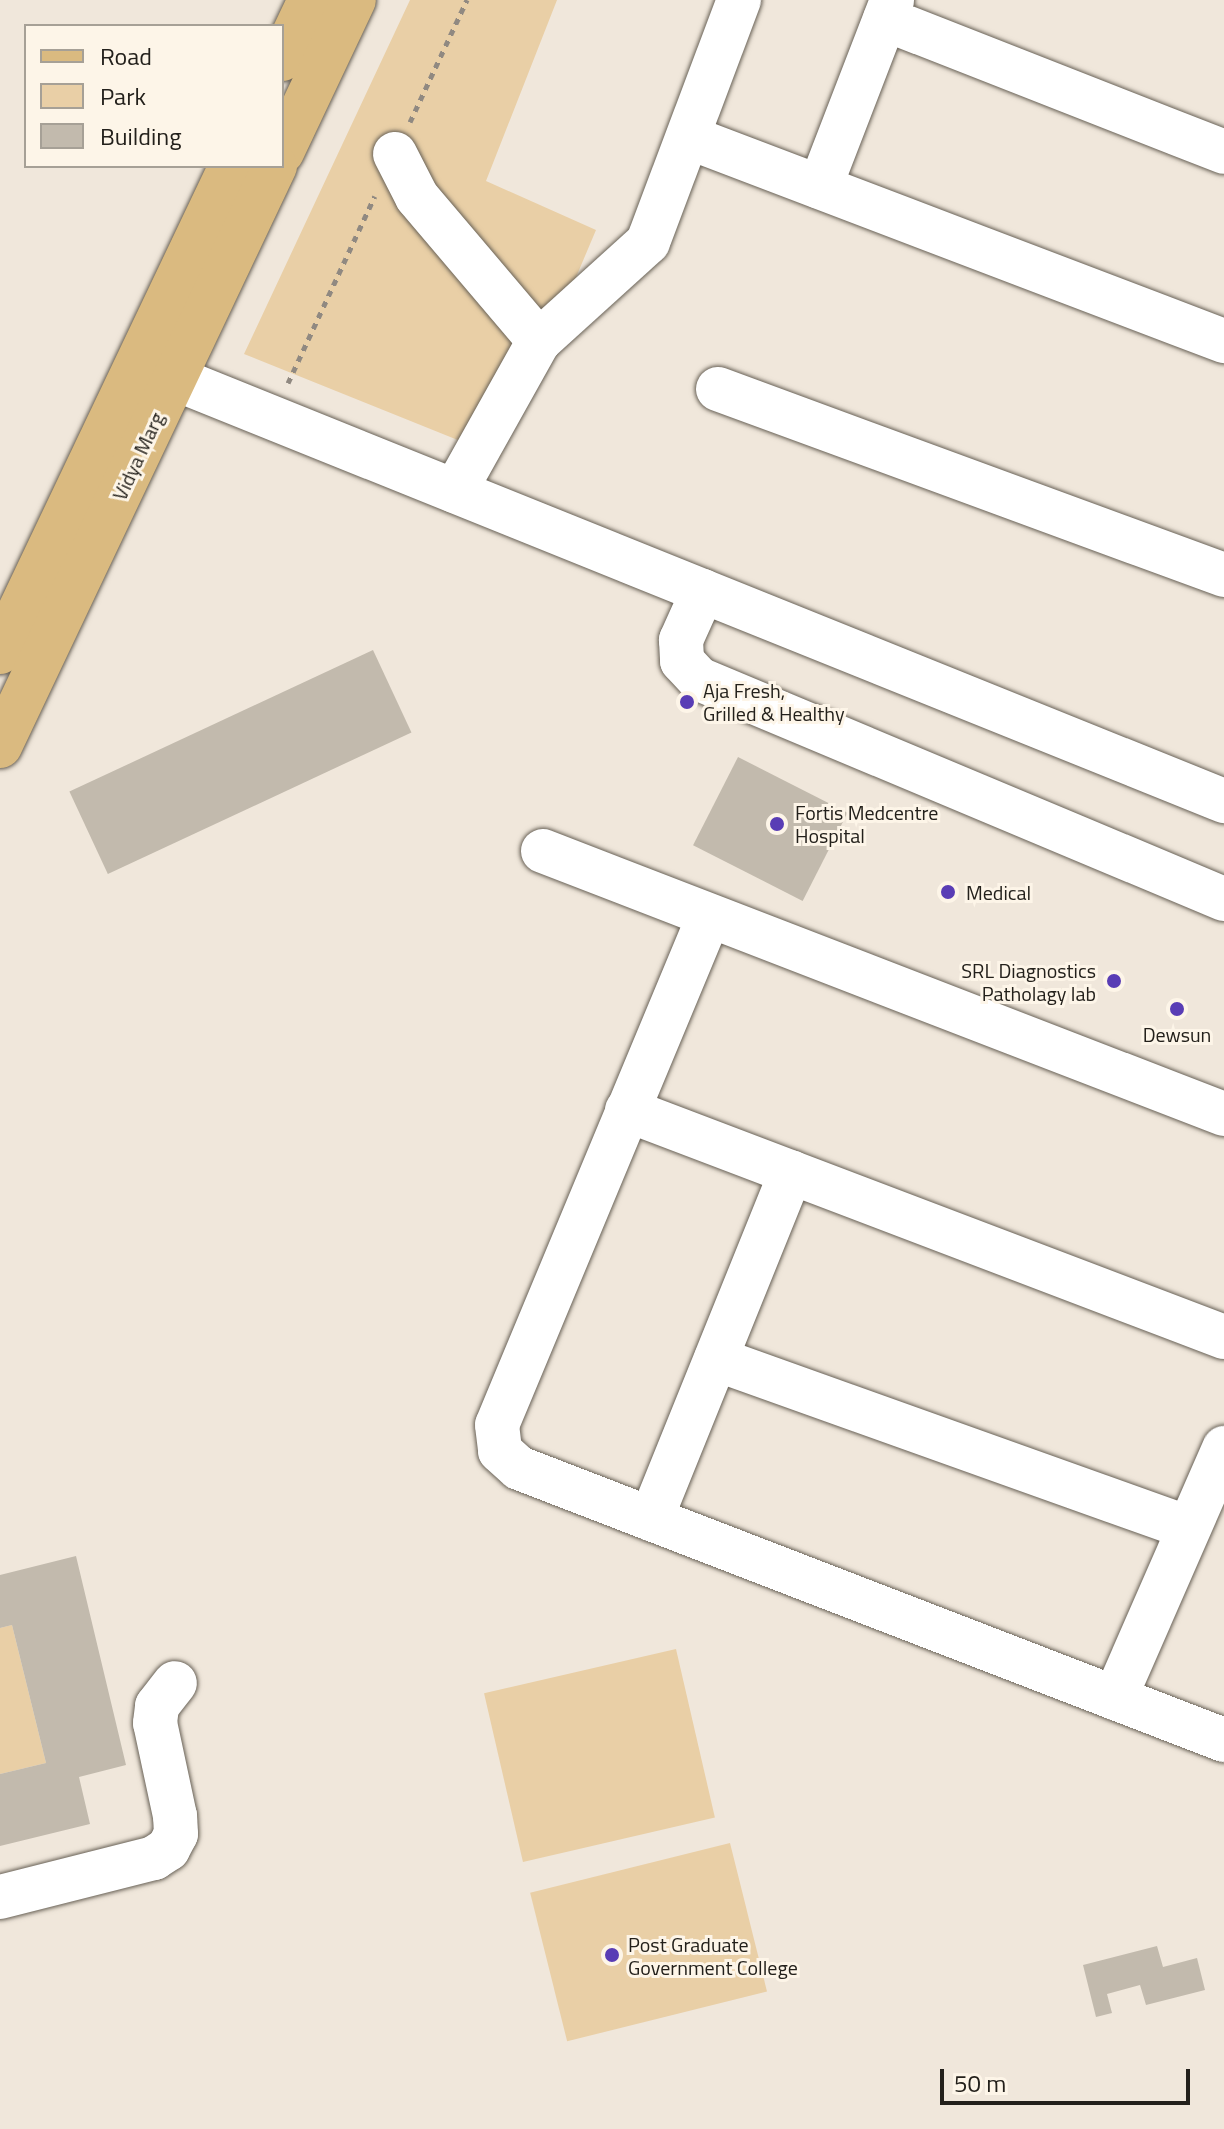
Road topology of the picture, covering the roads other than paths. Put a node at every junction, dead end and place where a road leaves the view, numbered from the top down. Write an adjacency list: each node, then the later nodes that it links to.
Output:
1 (310, 0): 5 (main road)
2 (354, 0): 7 (main road)
3 (739, 0): 6 (street)
4 (889, 10): 8 (street); 12 (street)
5 (284, 55)
6 (688, 137): 12 (street); 13 (street)
7 (284, 148)
8 (1224, 152)
9 (395, 154): 13 (street)
10 (230, 168): 15 (main road, Vidya Marg)
11 (274, 168): 15 (main road, Vidya Marg)
12 (820, 187): 14 (street)
13 (539, 341): 17 (street)
14 (1224, 341)
15 (156, 371): 17 (street); 20 (main road, Vidya Marg); 21 (main road, Vidya Marg)
16 (718, 389): 18 (street)
17 (455, 491): 19 (street)
18 (1224, 575)
19 (703, 591): 22 (street); 24 (street)
20 (0, 652)
21 (0, 746)
22 (1224, 801)
23 (543, 851): 25 (street)
24 (1224, 899)
25 (709, 916): 26 (street); 27 (street)
26 (627, 1110): 28 (street); 32 (street)
27 (1224, 1114)
28 (791, 1172): 29 (street); 30 (street)
29 (1224, 1337)
30 (716, 1359): 32 (street); 33 (street)
31 (1224, 1448): 33 (street)
32 (651, 1519): 35 (street)
33 (1189, 1528): 35 (street)
34 (175, 1683): 37 (street)
35 (1115, 1698): 36 (street)
36 (1224, 1740)
37 (0, 1897)

